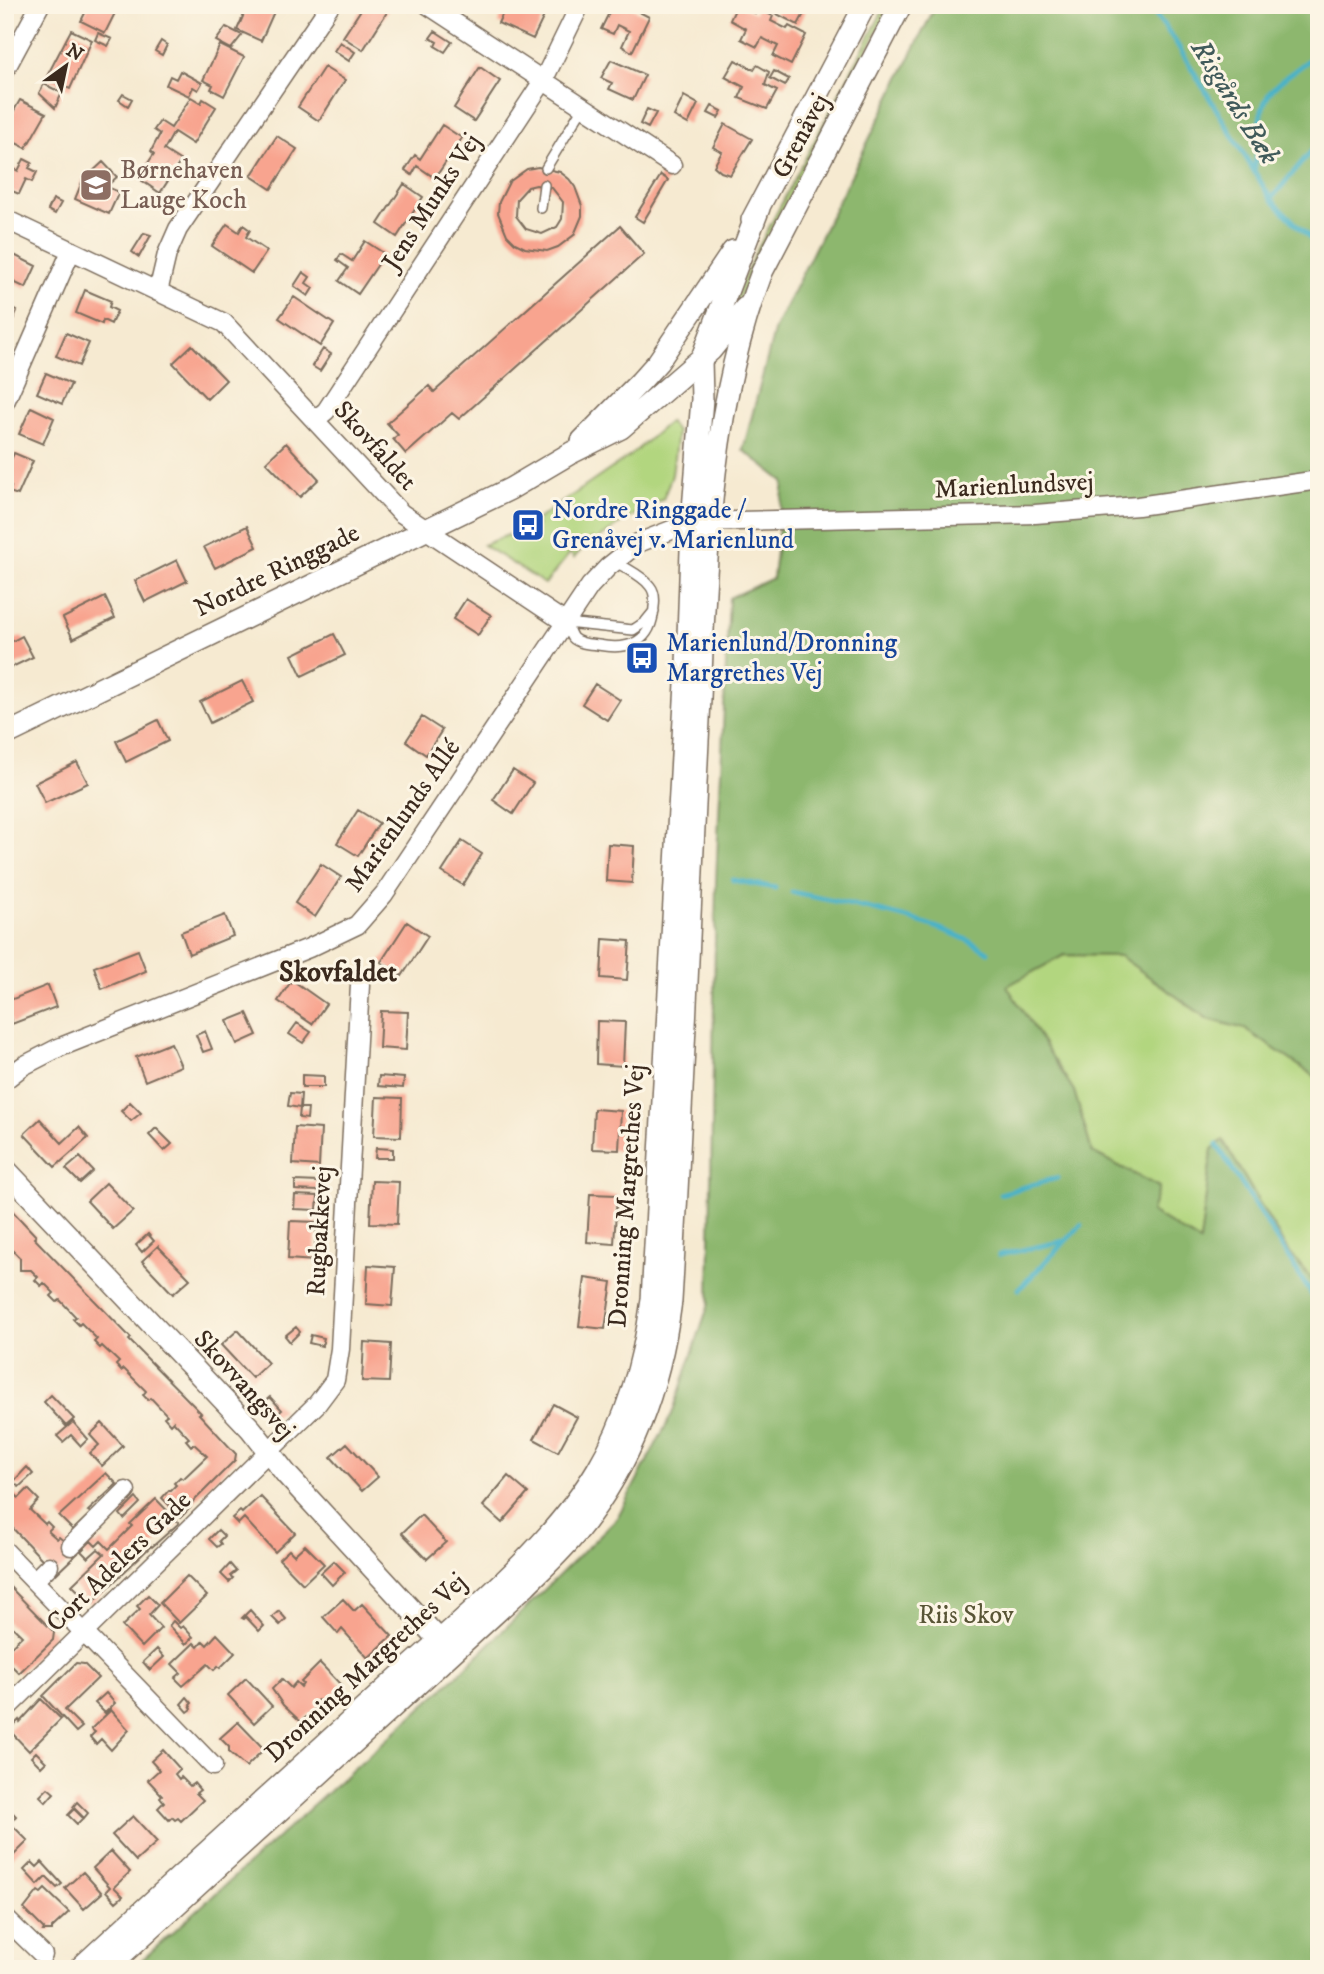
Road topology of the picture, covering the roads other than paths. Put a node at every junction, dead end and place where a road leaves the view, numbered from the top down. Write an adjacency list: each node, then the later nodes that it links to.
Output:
1 (40, 5): 7 (street)
2 (330, 5): 17 (street)
3 (428, 5): 8 (street)
4 (580, 5): 8 (street, Jens Munks Vej)
5 (865, 5): 14 (street, Grenåvej)
6 (901, 5): 18 (street, Grenåvej)
7 (5, 70)
8 (543, 81): 9 (street); 23 (street, Jens Munks Vej)
9 (583, 107): 10 (street); 11 (lane)
10 (672, 165)
11 (546, 168)
12 (544, 185): 13 (lane)
13 (541, 208)
14 (759, 208): 19 (street, Dronning Margrethes Vej); 24 (street, Nordre Ringgade)
15 (5, 219): 16 (street, Skovfaldet)
16 (71, 251): 17 (street, Skovfaldet); 22 (street)
17 (158, 292): 23 (street, Skovfaldet)
18 (753, 295): 19 (street, Nordre Ringgade); 26 (street, Dronning Margrethes Vej)
19 (701, 360): 20 (street, Nordre Ringgade); 21 (street, Dronning Margrethes Vej)
20 (672, 387): 21 (street); 24 (street, Nordre Ringgade)
21 (702, 399): 26 (street, Dronning Margrethes Vej)
22 (5, 402)
23 (316, 419): 27 (street, Skovfaldet)
24 (571, 453): 27 (street, Nordre Ringgade)
25 (1319, 480): 26 (street, Marienlundsvej)
26 (701, 522): 28 (street, Marienlunds Allé); 42 (street, Dronning Margrethes Vej); 48 (street, Dronning Margrethes Vej)
27 (426, 530): 30 (street, Skovfaldet); 31 (street, Nordre Ringgade)
28 (615, 561): 29 (lane); 30 (street, Marienlunds Allé)
29 (654, 611): 30 (lane); 30 (lane)
30 (566, 623): 33 (street, Marienlunds Allé)
31 (5, 735)
32 (360, 985): 35 (street, Rugbakkevej)
33 (5, 1080)
34 (5, 1170): 35 (street, Skovvangsvej)
35 (268, 1452): 41 (street, Cort Adelers Gade); 42 (street, Skovvangsvej)
36 (126, 1491): 37 (street)
37 (71, 1545)
38 (5, 1551): 40 (street)
39 (49, 1566): 40 (street)
40 (34, 1581): 41 (street)
41 (84, 1633): 43 (street, Cort Adelers Gade); 44 (street)
42 (439, 1640): 47 (street, Dronning Margrethes Vej)
43 (5, 1710)
44 (213, 1766)
45 (5, 1918): 46 (street)
46 (43, 1955)
47 (79, 1969)
48 (106, 1969)

